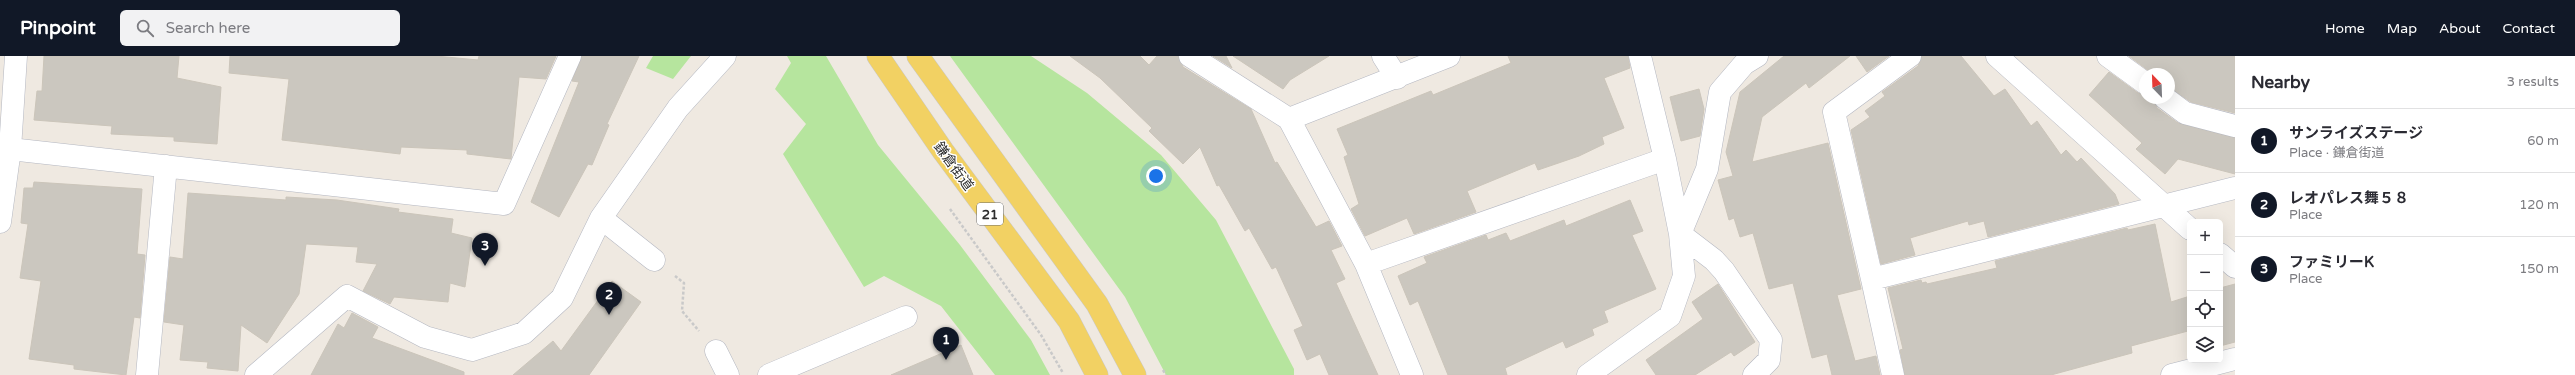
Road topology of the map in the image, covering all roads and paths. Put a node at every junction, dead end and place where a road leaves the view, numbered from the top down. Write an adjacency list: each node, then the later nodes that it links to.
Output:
1 (16, 56): 19 (street)
2 (570, 56): 21 (street)
3 (725, 56): 24 (street)
4 (878, 56): 40 (main road, 鎌倉街道 / 21)
5 (918, 56): 41 (main road, 21)
6 (1190, 56): 17 (street)
7 (1383, 56): 14 (street)
8 (1449, 56): 14 (street)
9 (1640, 56): 20 (street)
10 (1757, 56): 27 (street)
11 (1910, 56): 32 (street)
12 (1997, 56): 23 (street)
13 (2108, 56): 15 (street)
14 (1397, 78): 17 (street)
15 (2139, 79)
16 (2174, 104): 18 (street)
17 (1289, 119): 30 (street)
18 (2235, 126)
19 (10, 149): 21 (street); 25 (street)
20 (1666, 159): 27 (street); 30 (street)
21 (166, 166): 36 (street)
22 (2235, 188): 23 (street)
23 (2164, 206): 26 (street); 32 (street)
24 (601, 218): 29 (street); 37 (street)
25 (0, 222)
26 (2187, 226)
27 (1680, 234): 43 (street); 44 (street)
28 (2221, 255): 31 (street)
29 (654, 260): 34 (path)
30 (1366, 264): 42 (street)
31 (2235, 267)
32 (1872, 279): 45 (street)
33 (906, 317): 39 (street)
34 (716, 351): 38 (street)
35 (2235, 359): 46 (street)
36 (147, 375)
37 (256, 375)
38 (728, 375)
39 (769, 375)
40 (1097, 375)
41 (1135, 375)
42 (1412, 375)
43 (1588, 375)
44 (1754, 375)
45 (1893, 375)
46 (2172, 375)

